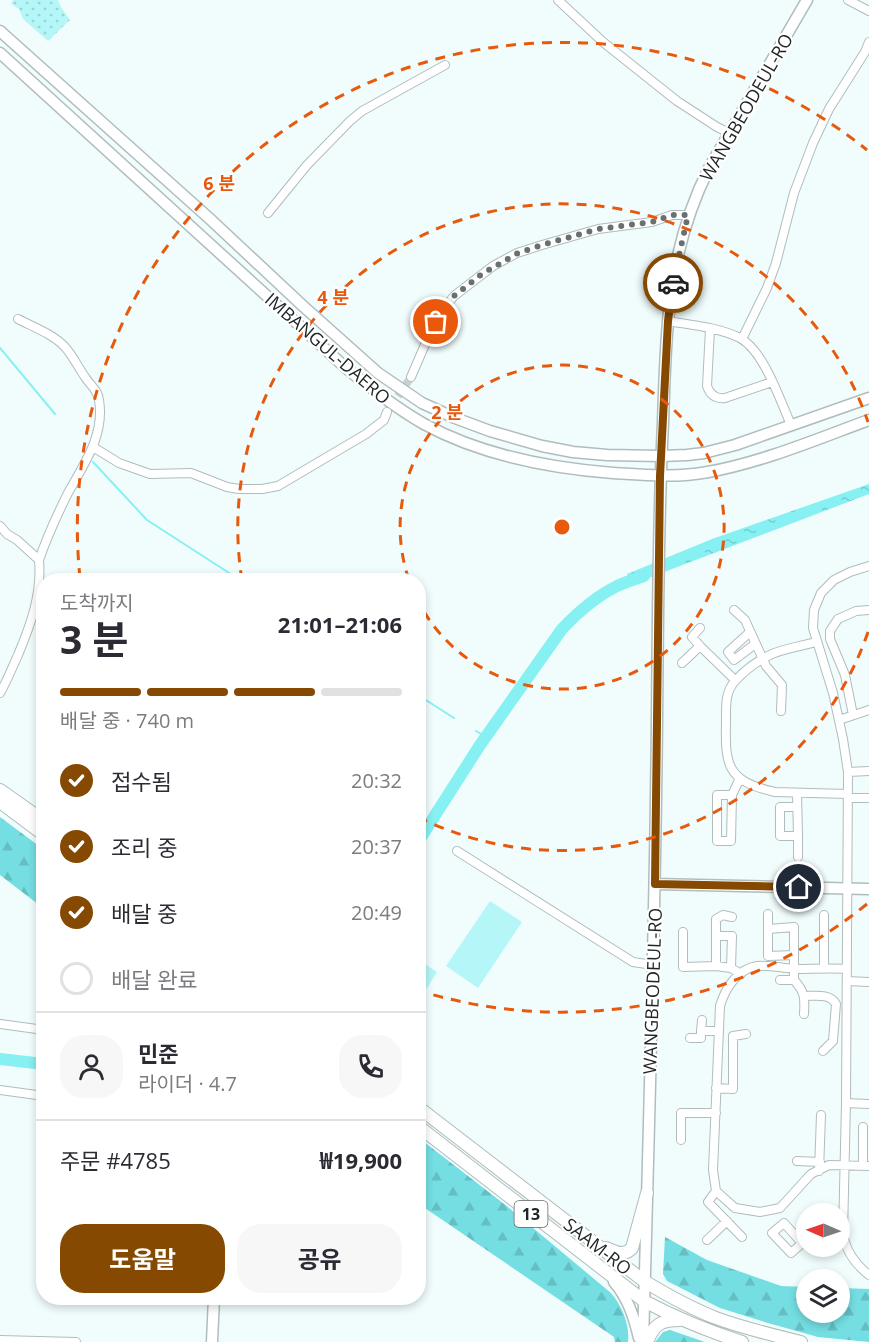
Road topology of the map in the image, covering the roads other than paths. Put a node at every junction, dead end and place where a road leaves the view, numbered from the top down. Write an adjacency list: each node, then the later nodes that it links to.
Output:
1 (558, 0): 9 (street)
2 (807, 0): 9 (main road, WANGBEODEUL-RO)
3 (848, 0): 4 (street)
4 (869, 11)
5 (0, 31): 23 (main road, IMBANGUL-DAERO)
6 (869, 42): 15 (street)
7 (0, 53): 24 (main road, IMBANGUL-DAERO)
8 (445, 65): 10 (street)
9 (729, 133): 11 (main road, WANGBEODEUL-RO)
10 (268, 213)
11 (688, 215): 13 (main road, WANGBEODEUL-RO); 16 (street)
12 (18, 319): 22 (street)
13 (668, 321): 14 (street); 23 (main road, WANGBEODEUL-RO)
14 (710, 329): 15 (street); 17 (street)
15 (742, 339): 17 (street)
16 (411, 377)
17 (772, 382): 21 (street)
18 (869, 398): 21 (main road, IMBANGUL-DAERO)
19 (387, 412): 22 (street)
20 (869, 420): 24 (main road, IMBANGUL-DAERO)
21 (791, 425): 23 (main road, IMBANGUL-DAERO)
22 (93, 447): 26 (street)
23 (661, 456): 24 (main road, WANGBEODEUL-RO)
24 (660, 476): 60 (main road, WANGBEODEUL-RO)
25 (0, 526): 26 (street)
26 (39, 560): 28 (street)
27 (869, 566): 34 (street)
28 (40, 573)
29 (36, 604): 40 (street)
30 (734, 610): 33 (street)
31 (869, 610): 43 (street)
32 (700, 628): 36 (street)
33 (750, 632): 35 (street); 35 (street)
34 (816, 642): 37 (street); 44 (street)
35 (755, 644): 37 (street)
36 (700, 646): 38 (street); 39 (street)
37 (763, 660): 39 (street); 42 (street)
38 (682, 663)
39 (735, 680): 47 (street)
40 (0, 693)
41 (869, 710): 43 (street)
42 (781, 711)
43 (853, 715): 44 (street)
44 (839, 720): 46 (street)
45 (869, 771): 46 (street)
46 (848, 772): 51 (street)
47 (740, 778): 49 (street); 50 (street)
48 (0, 790): 55 (main road)
49 (797, 792): 51 (street); 54 (street)
50 (732, 795): 50 (street)
51 (848, 796): 52 (street); 61 (street)
52 (869, 798)
53 (0, 802): 56 (main road)
54 (797, 807): 57 (street); 57 (street)
55 (36, 815)
56 (36, 829)
57 (798, 836): 59 (street)
58 (457, 851): 70 (street)
59 (798, 857)
60 (655, 884): 61 (main road); 70 (main road, WANGBEODEUL-RO)
61 (847, 888): 62 (main road); 75 (street)
62 (869, 889)
63 (768, 914): 66 (street)
64 (824, 915): 74 (street)
65 (732, 917): 68 (street)
66 (768, 929): 69 (street); 69 (street)
67 (683, 932): 71 (street)
68 (716, 936): 71 (street); 72 (street)
69 (794, 955): 73 (street)
70 (653, 965): 107 (main road, WANGBEODEUL-RO)
71 (716, 966): 72 (street)
72 (731, 968): 76 (street)
73 (794, 969): 74 (street); 76 (street); 78 (street)
74 (824, 969): 75 (street)
75 (847, 969): 79 (street)
76 (741, 974): 87 (street)
77 (780, 980): 78 (street)
78 (794, 980): 81 (street)
79 (847, 981): 80 (street); 94 (street)
80 (869, 982)
81 (805, 996): 82 (street); 90 (street)
82 (804, 1014)
83 (702, 1020): 86 (street)
84 (0, 1024): 85 (street)
85 (36, 1029)
86 (701, 1031): 87 (street); 89 (street)
87 (718, 1031): 91 (street)
88 (746, 1034): 91 (street)
89 (690, 1038)
90 (823, 1051)
91 (716, 1088): 97 (street)
92 (0, 1090): 93 (street)
93 (36, 1095)
94 (846, 1103): 95 (street); 104 (street)
95 (869, 1104)
96 (426, 1113): 114 (main road, SAAM-RO / 13)
97 (716, 1113): 101 (street); 106 (street)
98 (821, 1115): 103 (street)
99 (863, 1127): 105 (street)
100 (426, 1132): 116 (main road, SAAM-RO / 13)
101 (681, 1140)
102 (797, 1161): 103 (street)
103 (820, 1166): 104 (street); 108 (street)
104 (845, 1166): 105 (street); 117 (street)
105 (866, 1166)
106 (716, 1191): 108 (street); 109 (street)
107 (647, 1193): 114 (main road); 118 (main road, WANGBEODEUL-RO)
108 (780, 1208): 110 (street)
109 (726, 1221): 112 (street); 113 (street)
110 (784, 1223): 111 (street); 115 (street)
111 (796, 1233)
112 (742, 1237)
113 (706, 1240)
114 (598, 1246): 118 (main road, SAAM-RO / 13)
115 (796, 1248)
116 (604, 1270): 119 (main road, SAAM-RO / 13); 125 (main road)
117 (869, 1275)
118 (644, 1281): 119 (main road, WANGBEODEUL-RO); 128 (main road, SAAM-RO / 13)
119 (644, 1301): 121 (main road, SAAM-RO / 13); 125 (main road, WANGBEODEUL-RO)
120 (214, 1305): 124 (main road)
121 (681, 1320): 126 (main road); 127 (main road, SAAM-RO / 13)
122 (0, 1340): 123 (street)
123 (76, 1342)
124 (212, 1342)
125 (641, 1342)
126 (647, 1342)
127 (742, 1342)
128 (801, 1342)

